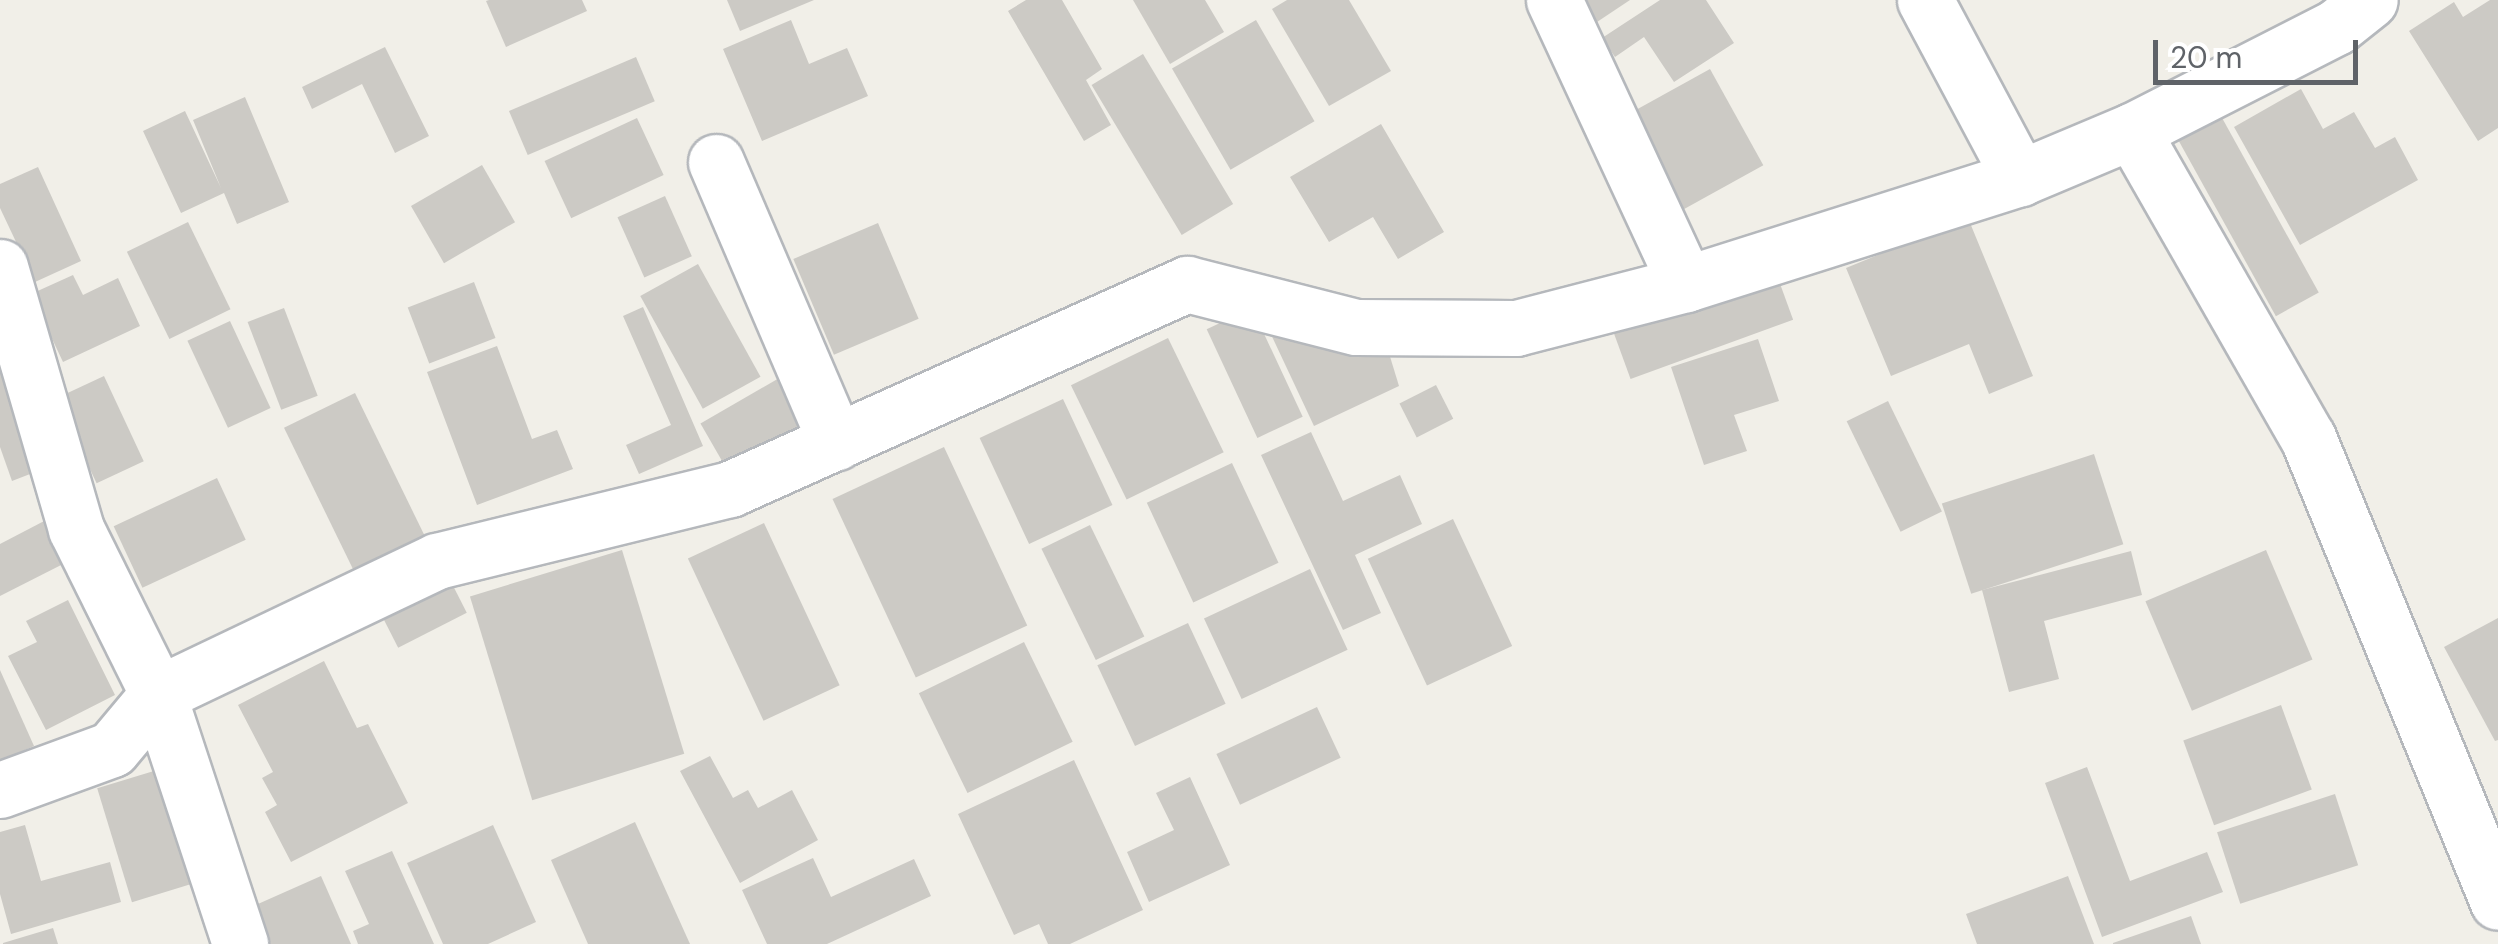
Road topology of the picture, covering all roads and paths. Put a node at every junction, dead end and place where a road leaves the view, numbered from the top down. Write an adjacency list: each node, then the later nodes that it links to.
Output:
1 (1554, 0): 7 (street)
2 (1926, 0): 6 (street)
3 (2370, 0): 4 (street)
4 (2132, 131): 6 (street); 12 (street)
5 (716, 162): 9 (street)
6 (2020, 178): 7 (street)
7 (1686, 284): 9 (street)
8 (4, 298): 10 (street)
9 (836, 442): 10 (street)
10 (158, 694): 11 (street); 13 (street)
11 (0, 790)
12 (2498, 902)
13 (240, 944)

